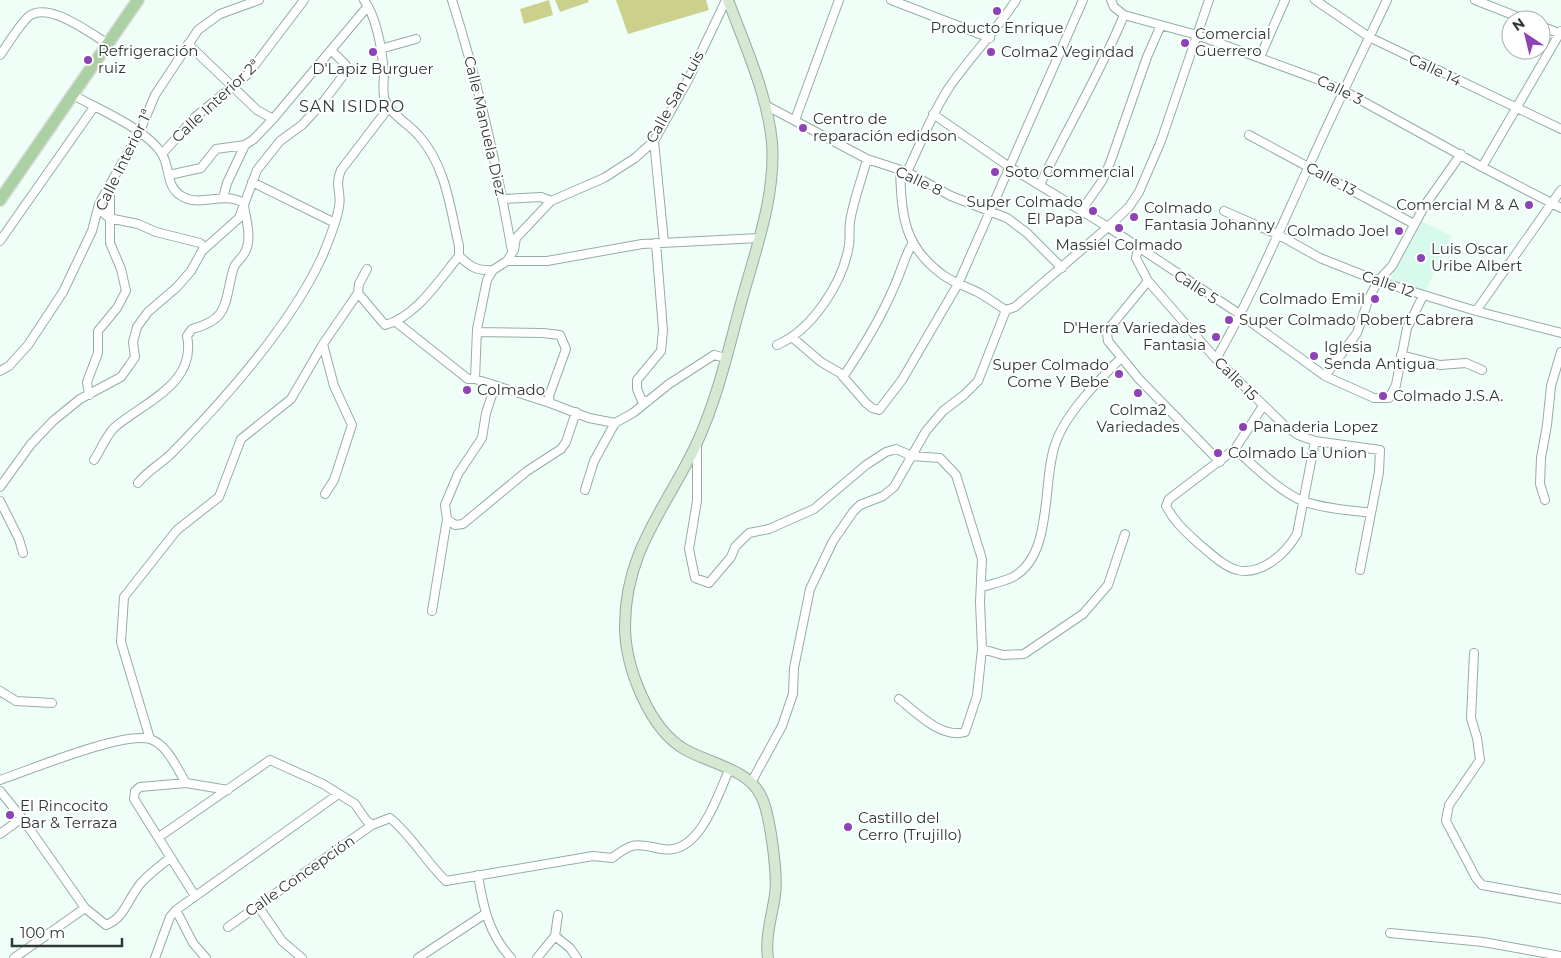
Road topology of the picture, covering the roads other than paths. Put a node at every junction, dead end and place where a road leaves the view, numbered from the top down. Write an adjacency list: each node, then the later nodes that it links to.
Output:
1 (138, 0): 25 (main road)
2 (259, 0): 26 (street, Calle Interior 1ª)
3 (304, 0): 31 (street, Calle Interior 2ª)
4 (452, 0): 59 (street, Calle Manuela Diez)
5 (727, 0): 36 (street); 44 (street, Calle San Luis)
6 (838, 0): 40 (street)
7 (891, 0): 23 (street)
8 (1016, 0): 23 (street)
9 (1082, 0): 49 (street)
10 (1111, 0): 18 (street)
11 (1209, 0): 21 (street)
12 (1285, 0): 30 (street)
13 (1316, 0): 22 (street, Calle 14)
14 (1387, 0): 22 (street)
15 (1475, 0): 17 (street)
16 (366, 3): 27 (street); 28 (street)
17 (1501, 10)
18 (1124, 15): 19 (street, Calle 3); 55 (street)
19 (1161, 25): 21 (street, Calle 3); 66 (street)
20 (1561, 33): 37 (street)
21 (1197, 35): 30 (street, Calle 3); 72 (street)
22 (1369, 37): 32 (street); 37 (street, Calle 14)
23 (990, 38): 38 (street)
24 (416, 39): 27 (street)
25 (108, 44): 29 (street); 33 (main road)
26 (188, 44): 31 (street); 42 (street, Calle Interior 1ª)
27 (380, 49): 35 (street)
28 (331, 50): 39 (street); 54 (street)
29 (0, 55)
30 (1260, 58): 32 (street, Calle 3)
31 (232, 87): 39 (street); 46 (street, Calle Interior 2ª)
32 (1344, 91): 47 (street, Calle 3); 50 (street)
33 (73, 95): 34 (street); 60 (main road)
34 (94, 106): 42 (street); 75 (street)
35 (390, 106): 70 (street); 81 (street)
36 (767, 106): 40 (street, Calle 8); 74 (street)
37 (1516, 107): 41 (street, Calle 14); 51 (street)
38 (934, 114): 49 (street, Calle 5); 52 (street)
39 (273, 119): 45 (street)
40 (795, 120): 48 (street, Calle 8)
41 (1561, 129)
42 (140, 131): 46 (street); 56 (street, Calle Interior 1ª)
43 (1249, 134): 50 (street, Calle 13)
44 (654, 141): 61 (street, Calle San Luis); 76 (street)
45 (245, 145): 53 (street); 58 (street)
46 (162, 154): 53 (street)
47 (1461, 154): 51 (street, Calle 3); 71 (street)
48 (867, 159): 52 (street, Calle 8); 97 (street)
49 (1008, 166): 55 (street, Calle 5); 68 (street)
50 (1308, 167): 71 (street, Calle 13); 73 (street)
51 (1482, 167): 62 (street, Calle 3)
52 (903, 172): 68 (street, Calle 8); 77 (street)
53 (169, 176): 58 (street)
54 (252, 182): 63 (street); 70 (street)
55 (1040, 186): 66 (street, Calle 5)
56 (110, 187): 64 (street, Calle Interior 1ª); 69 (street)
57 (1561, 190): 62 (street)
58 (223, 198): 63 (street)
59 (503, 199): 61 (street); 80 (street, Calle Manuela Diez)
60 (0, 200)
61 (551, 201): 80 (street)
62 (1552, 202): 65 (street, Calle 3); 92 (street)
63 (244, 203): 78 (street); 121 (street)
64 (100, 204): 69 (street); 106 (street, Calle Interior 1ª)
65 (1561, 208)
66 (1081, 211): 72 (street, Calle 5)
67 (1224, 211): 73 (street, Calle 12)
68 (988, 212): 83 (street, Calle 8); 88 (street)
69 (109, 218): 78 (street); 111 (street)
70 (333, 222): 123 (street)
71 (1414, 224): 87 (street)
72 (1108, 227): 79 (street, Calle 5); 83 (street)
73 (1279, 235): 87 (street, Calle 12); 93 (street)
74 (759, 238): 76 (street); 102 (street)
75 (0, 241)
76 (660, 243): 82 (street); 112 (street)
77 (912, 244): 88 (street); 108 (street)
78 (205, 248): 111 (street)
79 (1138, 249): 86 (street, Calle 15); 93 (street, Calle 5)
80 (512, 253): 82 (street)
81 (459, 256): 85 (street); 94 (street)
82 (507, 262): 85 (street)
83 (1062, 268): 91 (street)
84 (367, 269): 89 (street)
85 (493, 270): 95 (street)
86 (1148, 281): 103 (street); 104 (street, Calle 15)
87 (1378, 281): 90 (street, Calle 12); 107 (street)
88 (958, 284): 91 (street); 108 (street)
89 (358, 293): 94 (street); 98 (street)
90 (1423, 296): 92 (street, Calle 12); 101 (street)
91 (1006, 310): 120 (street)
92 (1476, 311): 96 (street, Calle 12)
93 (1241, 315): 104 (street); 107 (street, Calle 5)
94 (396, 322): 109 (street)
95 (477, 332): 109 (street); 113 (street)
96 (1561, 333)
97 (793, 338): 99 (street); 108 (street)
98 (323, 344): 126 (street); 142 (street)
99 (777, 345)
100 (1561, 352): 129 (street)
101 (1400, 355): 105 (street); 107 (street, Calle 5)
102 (726, 358): 112 (street); 118 (street)
103 (1121, 358): 122 (street); 135 (street)
104 (1216, 359): 114 (street, Calle 15)
105 (1482, 370)
106 (0, 371)
107 (1325, 376)
108 (843, 378)
109 (475, 379): 110 (street)
110 (495, 386): 113 (street); 131 (street)
111 (89, 395): 124 (street)
112 (648, 401): 116 (street)
113 (550, 403): 115 (street)
114 (1263, 406): 117 (street, Calle 15); 119 (street)
115 (576, 412): 116 (street); 131 (street)
116 (615, 424): 125 (street)
117 (1315, 441): 128 (street); 130 (street, Calle 15)
118 (697, 443): 120 (street); 143 (street)
119 (1235, 449): 122 (street); 128 (street)
120 (912, 456): 135 (street); 145 (street)
121 (94, 460)
122 (1220, 462): 128 (street)
123 (138, 483)
124 (0, 487)
125 (585, 490)
126 (325, 494)
127 (0, 500): 133 (street)
128 (1302, 500): 130 (street)
129 (1545, 500)
130 (1372, 513): 134 (street)
131 (447, 519): 136 (street)
132 (1125, 534): 137 (street)
133 (24, 553)
134 (1360, 570)
135 (982, 587): 137 (street)
136 (432, 611)
137 (982, 649): 140 (street)
138 (1474, 653): 157 (street)
139 (0, 692): 141 (street)
140 (899, 699)
141 (52, 702)
142 (150, 739): 144 (street); 146 (street)
143 (729, 770): 145 (street); 155 (street)
144 (0, 780)
145 (752, 781): 175 (street)
146 (186, 783): 147 (street); 153 (street)
147 (228, 790): 149 (street); 153 (street)
148 (0, 791): 150 (street)
149 (338, 795): 151 (street); 156 (street)
150 (22, 818): 152 (street); 159 (street)
151 (372, 825): 155 (street); 158 (street, Calle Concepción)
152 (0, 834)
153 (159, 837): 154 (street)
154 (171, 856): 156 (street); 159 (street)
155 (478, 875): 161 (street)
156 (195, 896): 160 (street)
157 (1561, 899)
158 (258, 906): 163 (street, Calle Concepción); 167 (street)
159 (85, 908): 168 (street)
160 (176, 910): 169 (street); 170 (street)
161 (485, 914): 171 (street); 172 (street)
162 (558, 915): 165 (street)
163 (228, 927)
164 (1390, 933): 166 (street)
165 (555, 936): 173 (street); 174 (street)
166 (1561, 956)
167 (300, 957)
168 (14, 958)
169 (155, 958)
170 (206, 958)
171 (418, 958)
172 (511, 958)
173 (537, 958)
174 (577, 958)
175 (768, 958)

